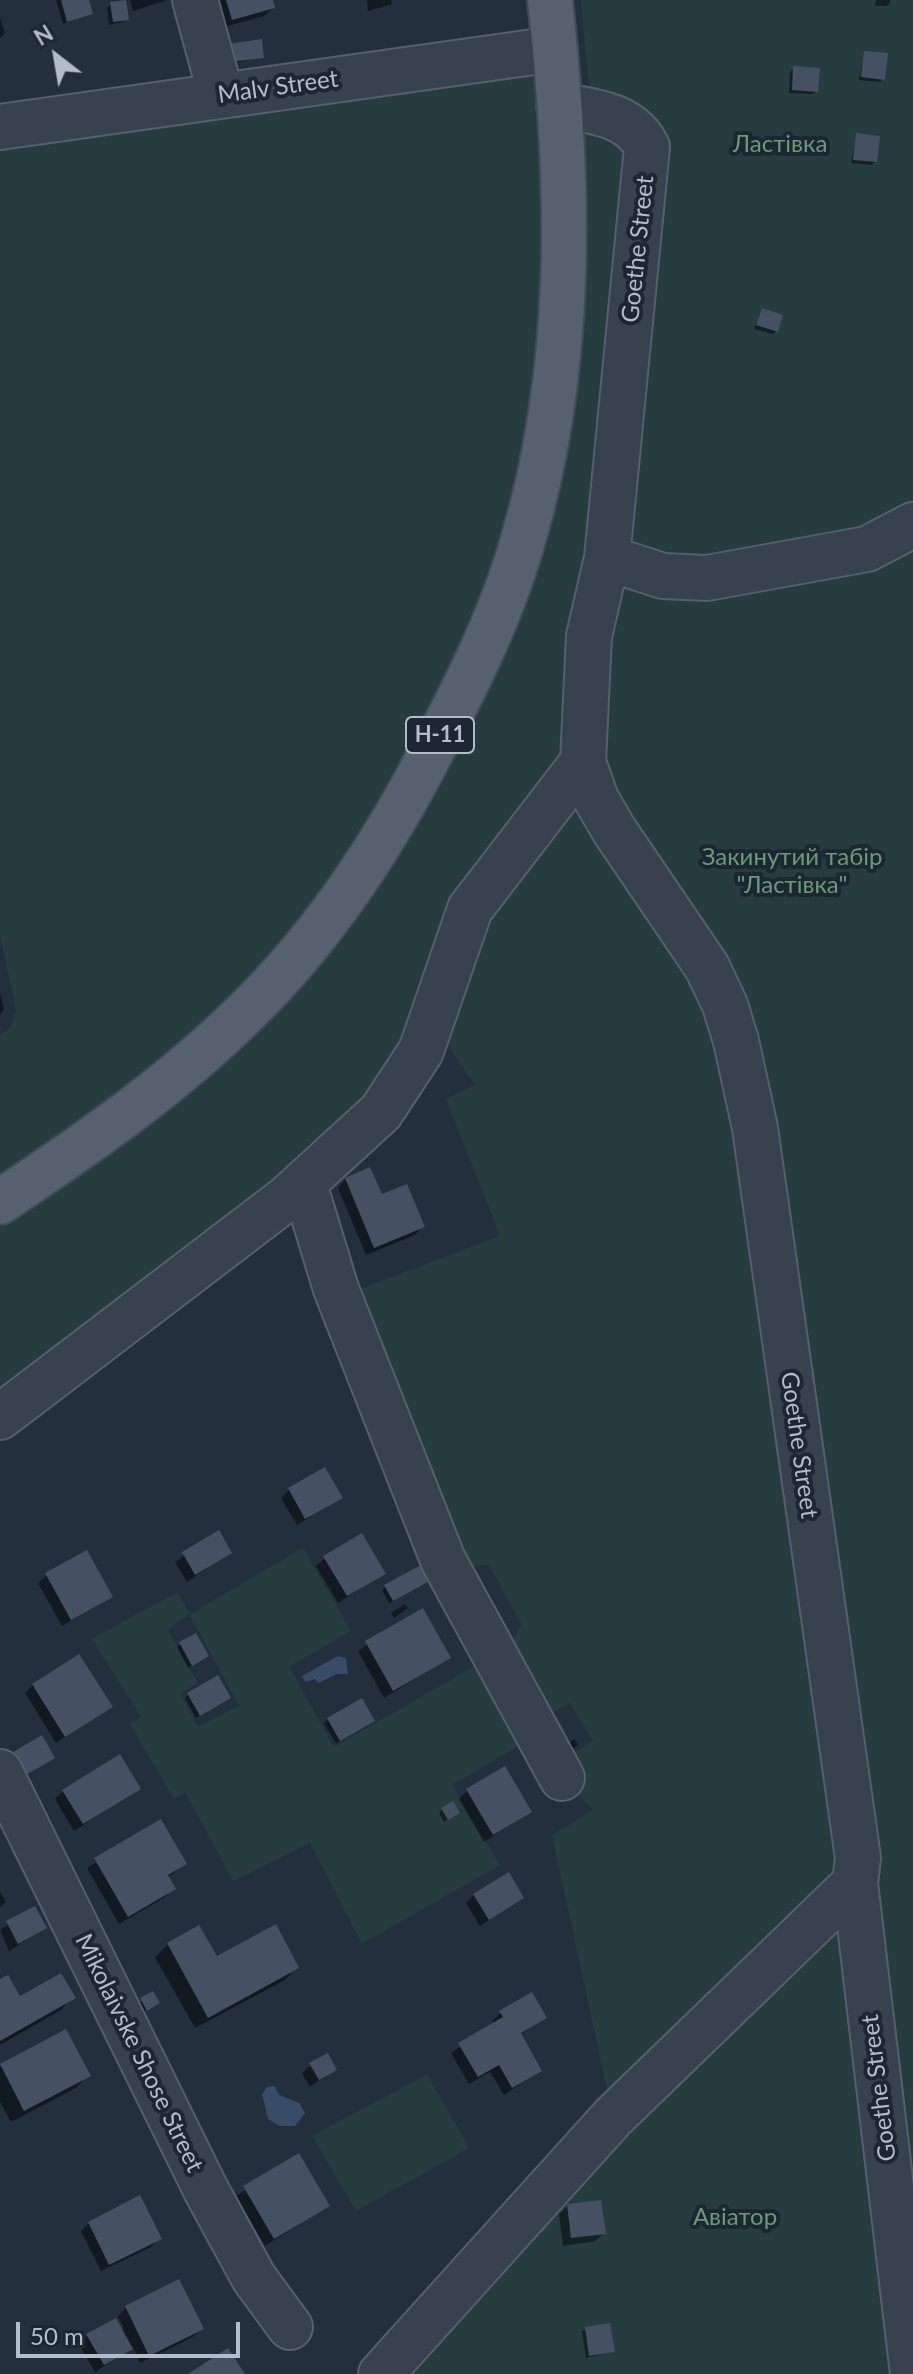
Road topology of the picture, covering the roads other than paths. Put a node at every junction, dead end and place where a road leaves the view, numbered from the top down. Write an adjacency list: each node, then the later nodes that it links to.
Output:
1 (195, 0): 4 (street)
2 (550, 0): 3 (main road, Н-11)
3 (555, 49): 4 (street, Malv Street); 5 (main road, Н-11)
4 (221, 95): 6 (street, Malv Street)
5 (559, 105): 8 (street, Goethe Street); 11 (main road, Н-11)
6 (0, 127)
7 (913, 525): 8 (street)
8 (607, 558): 9 (street, Goethe Street)
9 (583, 762): 10 (street); 15 (street, Goethe Street)
10 (304, 1184): 12 (street); 14 (street)
11 (0, 1202)
12 (0, 1417)
13 (0, 1772): 16 (street, Mikolaivske Shose Street)
14 (562, 1778)
15 (855, 1883): 17 (street); 18 (street, Goethe Street)
16 (290, 2327)
17 (381, 2374)
18 (913, 2374)

